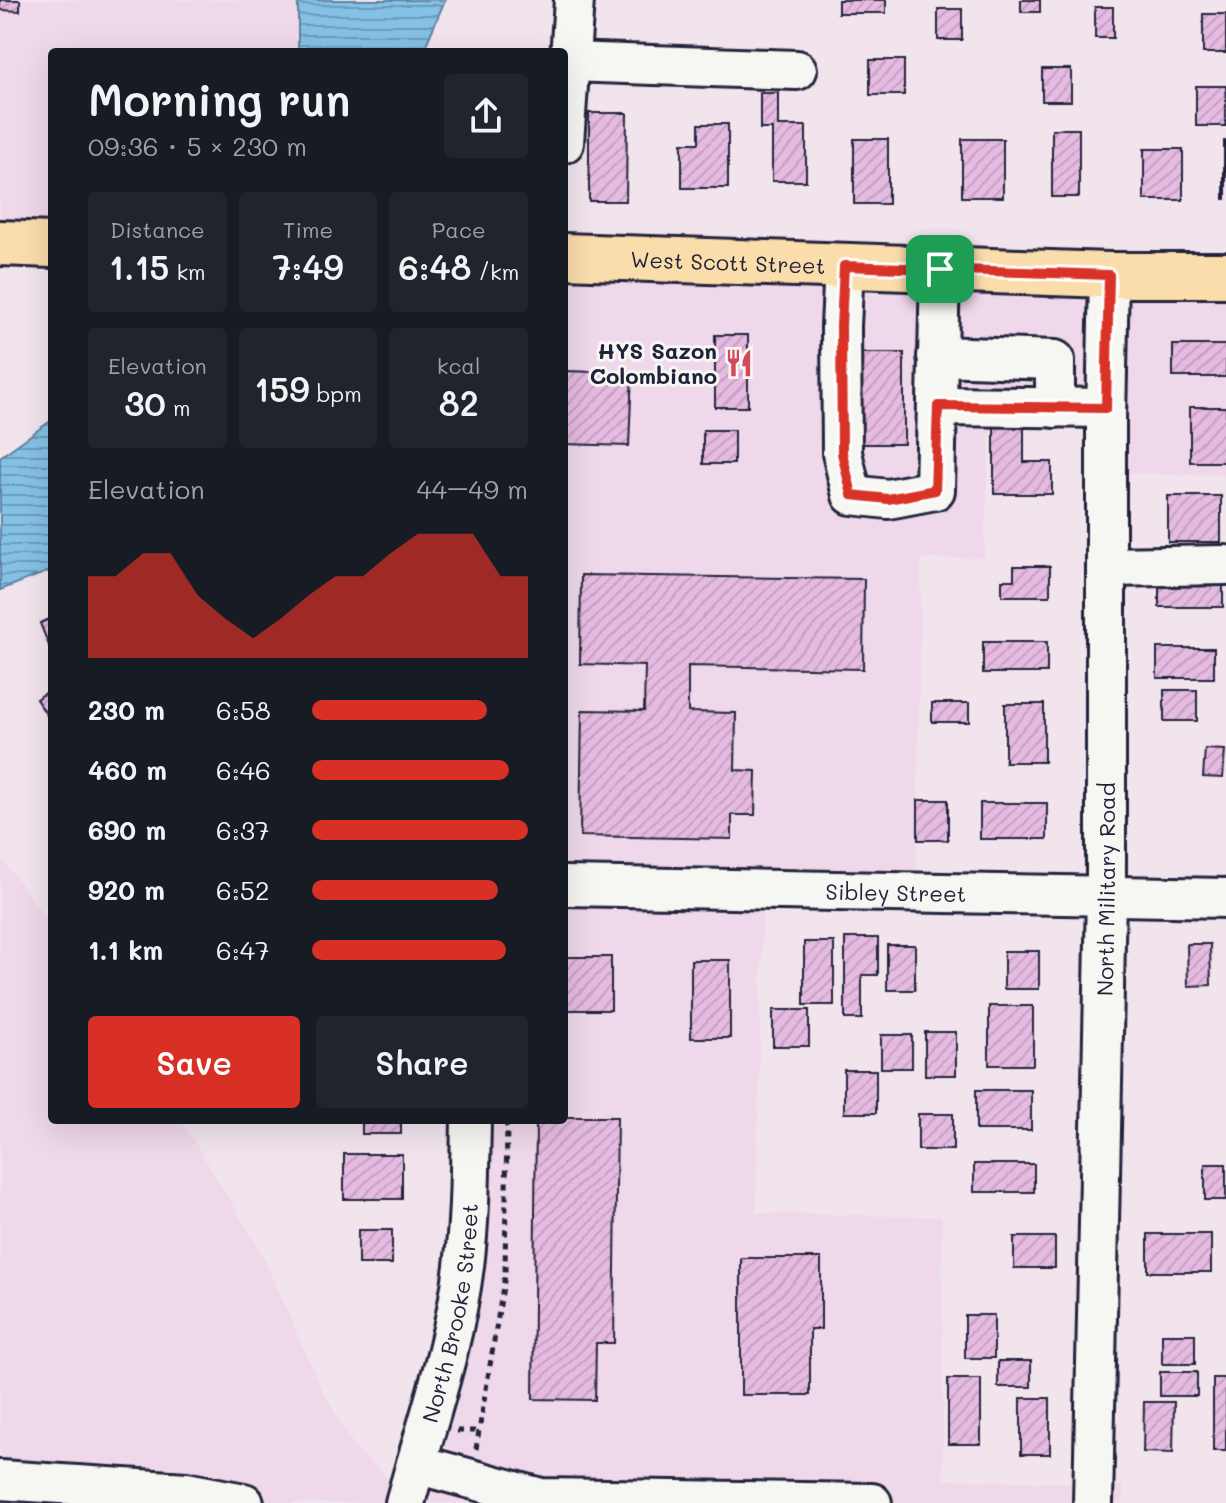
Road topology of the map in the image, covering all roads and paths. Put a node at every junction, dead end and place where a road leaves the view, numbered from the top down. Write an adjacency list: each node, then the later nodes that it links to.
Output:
1 (574, 0): 2 (street)
2 (569, 62): 3 (street); 4 (street)
3 (797, 70)
4 (568, 78)
5 (0, 243): 6 (main road)
6 (48, 245)
7 (568, 256): 8 (main road, West Scott Street)
8 (844, 266): 9 (main road, West Scott Street); 13 (street)
9 (940, 269): 10 (main road, West Scott Street); 12 (street)
10 (1109, 275): 11 (main road, West Scott Street); 15 (street, North Military Road)
11 (1226, 275)
12 (937, 356): 13 (street); 14 (street)
13 (938, 406): 14 (street)
14 (1055, 408): 15 (street)
15 (1106, 408): 17 (street, North Military Road)
16 (1226, 565): 17 (street)
17 (1107, 567): 19 (street, North Military Road)
18 (568, 886): 19 (street, Sibley Street)
19 (1106, 895): 20 (street, Sibley Street); 30 (street, North Military Road)
20 (1226, 898)
21 (471, 1124): 23 (street, North Brooke Street)
22 (507, 1124): 25 (path)
23 (416, 1464): 25 (street); 28 (street, North Brooke Street)
24 (0, 1480): 26 (street)
25 (471, 1480): 29 (street)
26 (102, 1494): 27 (street)
27 (244, 1503)
28 (405, 1503)
29 (872, 1503)
30 (1093, 1503)

